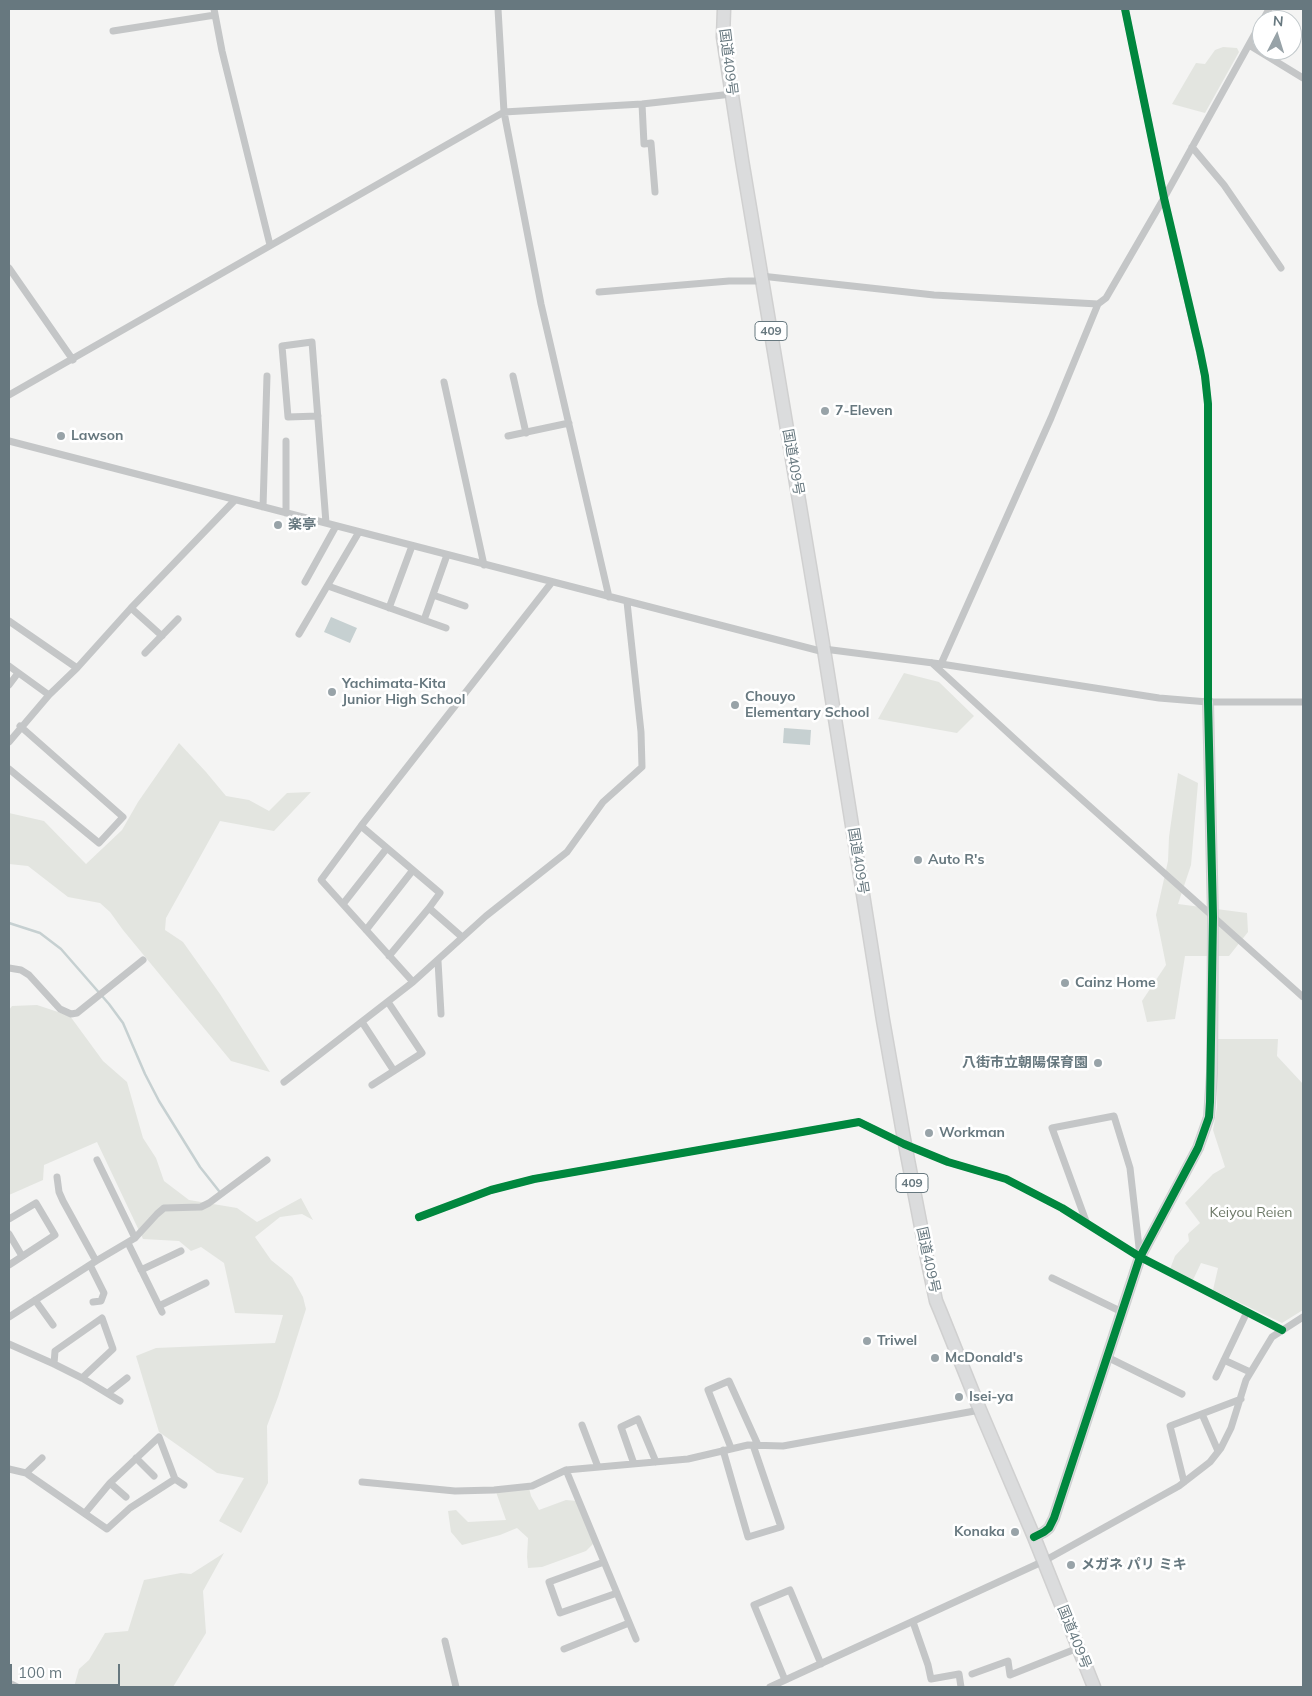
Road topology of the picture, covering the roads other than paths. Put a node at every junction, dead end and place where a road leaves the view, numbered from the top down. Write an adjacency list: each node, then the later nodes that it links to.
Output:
1 (498, 9): 11 (street)
2 (724, 9): 9 (highway, 国道409号 / 409)
3 (1125, 9): 14 (street)
4 (214, 12): 5 (street); 15 (street)
5 (113, 31)
6 (1252, 39): 7 (street)
7 (1249, 45): 8 (street); 12 (street)
8 (1303, 78)
9 (732, 94): 10 (street); 18 (highway, 国道409号 / 409)
10 (642, 104): 11 (street); 13 (street)
11 (504, 112): 15 (street); 27 (street)
12 (1192, 147): 14 (street); 17 (street)
13 (655, 192)
14 (1164, 198): 20 (street); 65 (street)
15 (270, 245): 21 (street)
16 (9, 268): 21 (street)
17 (1281, 268)
18 (762, 278): 19 (street); 20 (street); 56 (highway, 国道409号 / 409)
19 (600, 292)
20 (1098, 304): 59 (street)
21 (74, 360): 25 (street)
22 (267, 376): 33 (street)
23 (513, 376): 28 (street)
24 (444, 382): 40 (street)
25 (9, 396)
26 (318, 416): 26 (street); 35 (street)
27 (569, 423): 28 (street); 45 (street)
28 (526, 432): 29 (street)
29 (508, 436)
30 (9, 441): 32 (street)
31 (286, 441): 34 (street)
32 (235, 500): 33 (street); 48 (street)
33 (263, 507): 34 (street)
34 (286, 513): 35 (street)
35 (326, 523): 36 (street)
36 (336, 526): 37 (street); 41 (street)
37 (359, 532): 38 (street); 43 (street)
38 (412, 546): 39 (street); 49 (street)
39 (447, 555): 40 (street); 44 (street)
40 (484, 565): 42 (street)
41 (304, 582)
42 (552, 582): 45 (street); 70 (street)
43 (328, 586): 49 (street); 54 (street)
44 (433, 595): 47 (street); 51 (street)
45 (609, 597): 46 (street)
46 (627, 602): 56 (street); 77 (street)
47 (465, 606)
48 (131, 608): 55 (street); 61 (street)
49 (389, 608): 51 (street)
50 (178, 619): 55 (street)
51 (424, 620): 53 (street)
52 (9, 621): 61 (street)
53 (446, 628)
54 (299, 634)
55 (162, 636): 57 (street)
56 (824, 651): 58 (street); 90 (highway, 国道409号 / 409)
57 (145, 653)
58 (932, 663): 59 (street); 75 (street)
59 (941, 664): 65 (street)
60 (9, 666): 62 (street)
61 (77, 668): 64 (street)
62 (18, 672): 63 (street); 64 (street)
63 (9, 685)
64 (49, 695): 67 (street)
65 (1208, 702): 66 (street); 75 (street)
66 (1303, 702)
67 (20, 726): 68 (street); 69 (street)
68 (9, 742)
69 (9, 769)
70 (361, 826): 71 (street); 73 (street)
71 (387, 848): 72 (street); 73 (street)
72 (413, 870): 74 (street); 76 (street)
73 (342, 904): 76 (street)
74 (429, 908): 77 (street); 78 (street)
75 (1213, 917): 83 (street); 102 (street)
76 (366, 930): 78 (street)
77 (462, 937): 80 (street)
78 (389, 956): 82 (street)
79 (143, 960): 81 (street)
80 (438, 961): 82 (street); 85 (street)
81 (9, 968)
82 (413, 982): 84 (street)
83 (1303, 997)
84 (388, 1002): 86 (street); 87 (street)
85 (441, 1014)
86 (362, 1022): 87 (street); 88 (street)
87 (394, 1071): 89 (street)
88 (284, 1082)
89 (372, 1086)
90 (904, 1144): 94 (street); 96 (street); 128 (highway, 国道409号 / 409)
91 (97, 1160): 98 (street)
92 (267, 1160): 98 (street)
93 (57, 1177): 103 (street)
94 (419, 1218)
95 (9, 1220): 101 (street)
96 (1087, 1224): 102 (street); 102 (street)
97 (9, 1234): 101 (street)
98 (135, 1238): 99 (street)
99 (128, 1243): 103 (street); 105 (street)
100 (181, 1251): 105 (street)
101 (22, 1256): 104 (street)
102 (1140, 1257): 110 (street); 111 (street)
103 (93, 1263): 108 (street); 109 (street)
104 (9, 1265)
105 (141, 1270): 107 (street)
106 (1052, 1278): 110 (street)
107 (206, 1283)
108 (35, 1300): 112 (street); 114 (street)
109 (92, 1302)
110 (1122, 1312): 117 (street)
111 (1246, 1312): 115 (street); 118 (street)
112 (9, 1317)
113 (1303, 1317): 115 (street)
114 (53, 1325)
115 (1282, 1330): 120 (street)
116 (9, 1344): 119 (street)
117 (1107, 1357): 125 (street); 151 (street)
118 (1224, 1360): 120 (street); 121 (street)
119 (54, 1364): 122 (street); 122 (street)
120 (1250, 1372): 126 (street)
121 (1216, 1377)
122 (82, 1378): 124 (street)
123 (127, 1378): 124 (street)
124 (108, 1393): 127 (street)
125 (1182, 1394)
126 (1241, 1399): 129 (street); 134 (street)
127 (120, 1401)
128 (980, 1410): 131 (street); 151 (highway, 国道409号 / 409)
129 (1202, 1414): 134 (street); 146 (street)
130 (582, 1425): 139 (street)
131 (756, 1445): 132 (street); 132 (street); 133 (street)
132 (731, 1448): 133 (street)
133 (723, 1450): 137 (street)
134 (1218, 1451): 146 (street)
135 (42, 1458): 142 (street)
136 (136, 1458): 143 (street); 144 (street); 147 (street)
137 (656, 1462): 138 (street); 138 (street)
138 (634, 1464): 139 (street)
139 (598, 1467): 141 (street)
140 (9, 1469): 142 (street)
141 (566, 1470): 145 (street); 153 (street)
142 (26, 1473): 150 (street)
143 (154, 1476)
144 (175, 1479): 148 (street); 150 (street)
145 (362, 1482)
146 (1184, 1482): 152 (street)
147 (110, 1483): 149 (street); 150 (street)
148 (184, 1485)
149 (126, 1497)
150 (85, 1513)
151 (1034, 1537): 152 (highway, 国道409号 / 409)
152 (1044, 1561): 156 (street); 160 (highway, 国道409号 / 409)
153 (604, 1562): 154 (street); 154 (street)
154 (617, 1593): 155 (street)
155 (629, 1622): 157 (street); 159 (street)
156 (913, 1622): 161 (street); 168 (street)
157 (636, 1639)
158 (445, 1641): 166 (street)
159 (564, 1648)
160 (1078, 1648): 162 (street); 169 (highway, 国道409号 / 409)
161 (821, 1664): 163 (street); 163 (street)
162 (972, 1674)
163 (785, 1680): 167 (street)
164 (9, 1683): 165 (street)
165 (17, 1687)
166 (456, 1687)
167 (770, 1687)
168 (961, 1687)
169 (1094, 1687)

